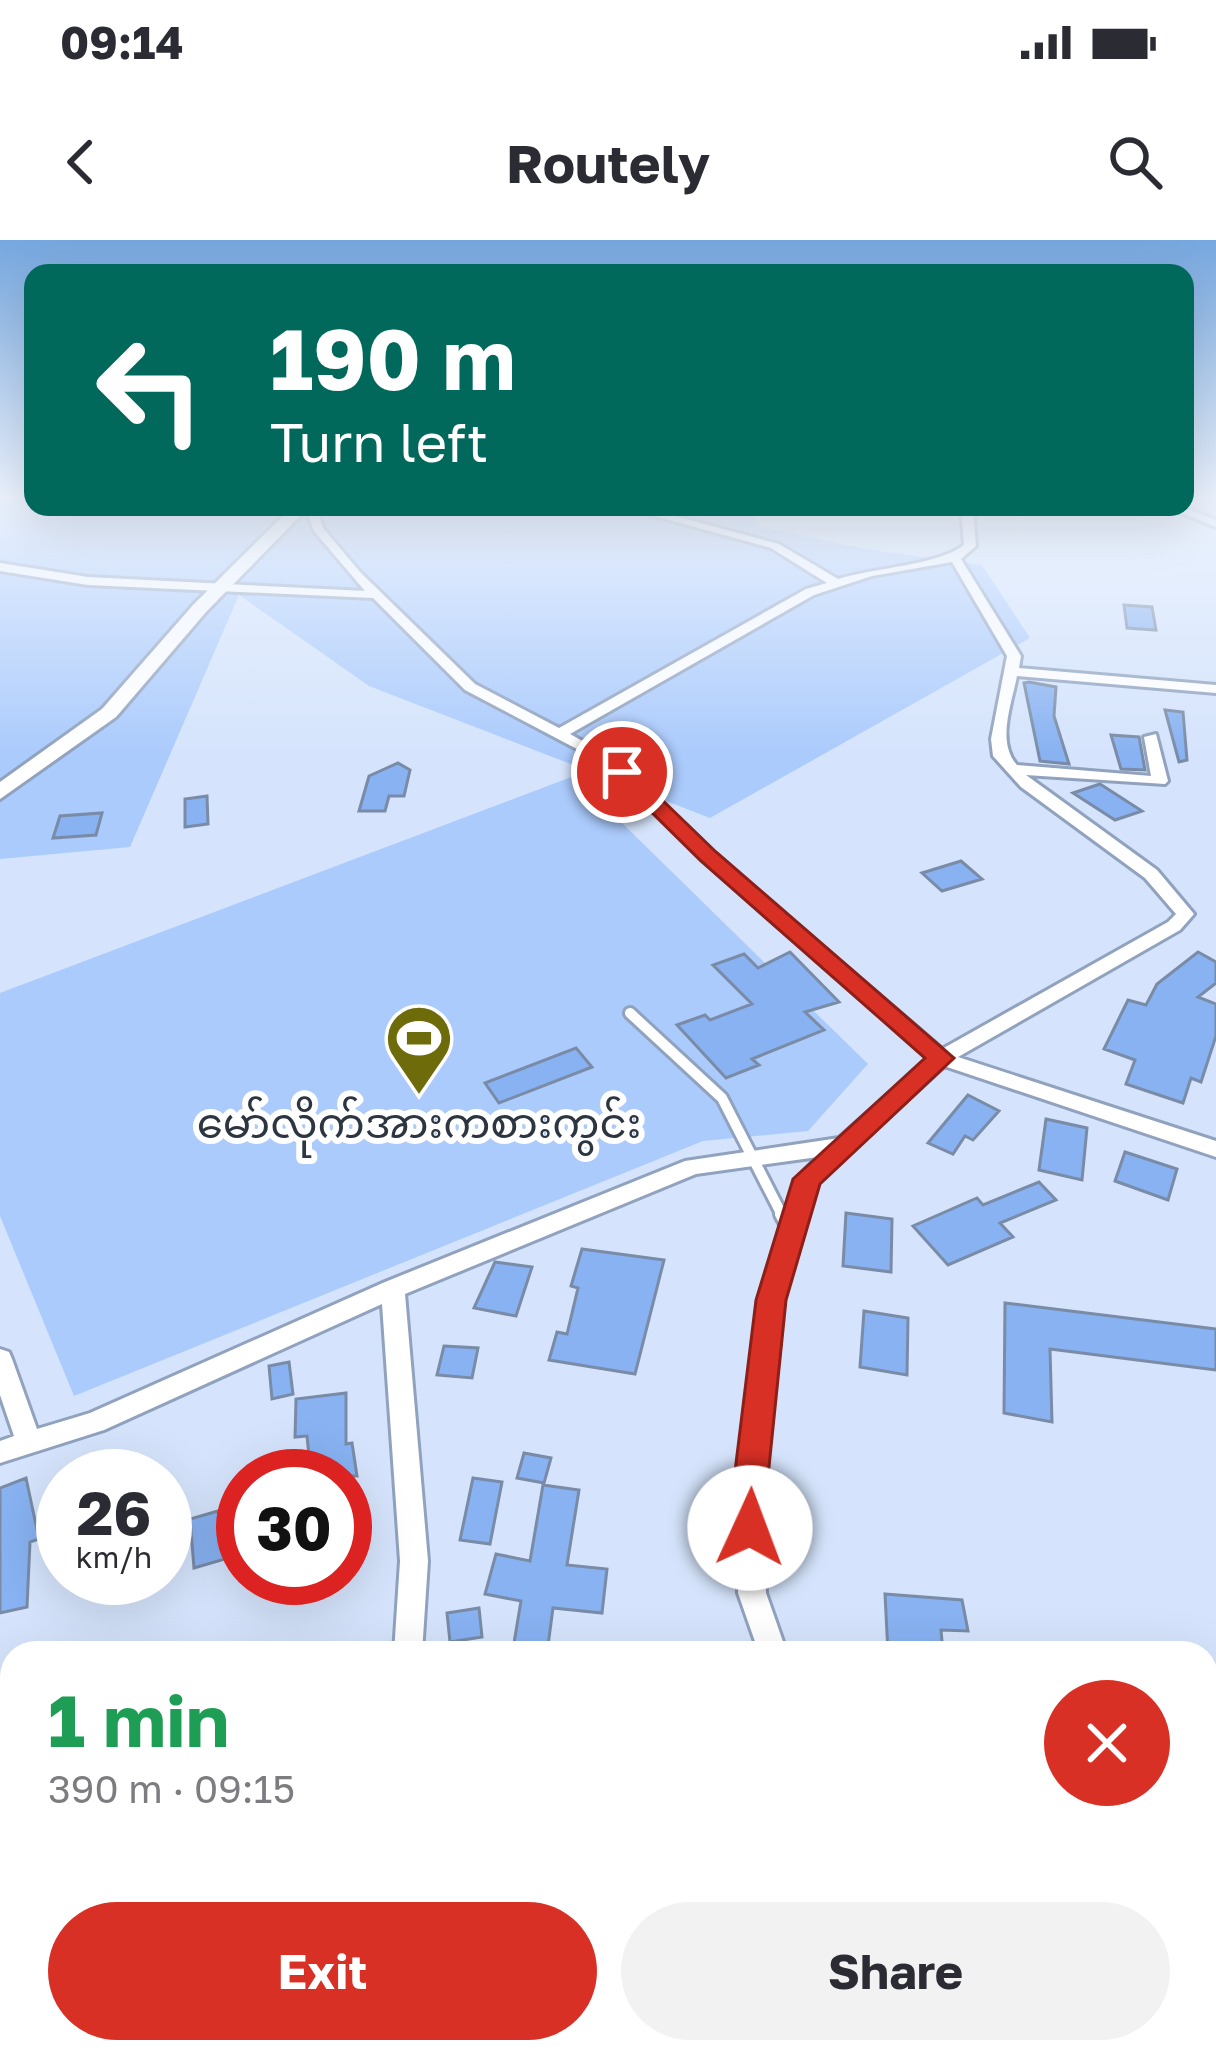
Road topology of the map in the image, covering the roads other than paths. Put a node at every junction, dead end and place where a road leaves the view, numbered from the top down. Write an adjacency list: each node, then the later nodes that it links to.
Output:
1 (145, 584): 6 (street)
2 (224, 584): 6 (main road)
3 (368, 584): 7 (street)
4 (837, 584): 10 (street)
5 (970, 584): 8 (street)
6 (220, 588): 7 (street); 13 (main road)
7 (379, 596): 10 (street)
8 (1011, 671): 9 (street); 12 (street)
9 (1216, 689)
10 (558, 735): 15 (street)
11 (1151, 737): 12 (street)
12 (1012, 769): 15 (street)
13 (0, 792)
14 (630, 1013): 18 (lane)
15 (941, 1058): 16 (street); 17 (street)
16 (839, 1146): 18 (street); 19 (street)
17 (1216, 1149)
18 (754, 1158): 19 (lane); 20 (street)
19 (791, 1233): 25 (street)
20 (393, 1289): 22 (street); 24 (street)
21 (0, 1358): 22 (street)
22 (29, 1443): 23 (street)
23 (0, 1453)
24 (409, 1641)
25 (769, 1641)

